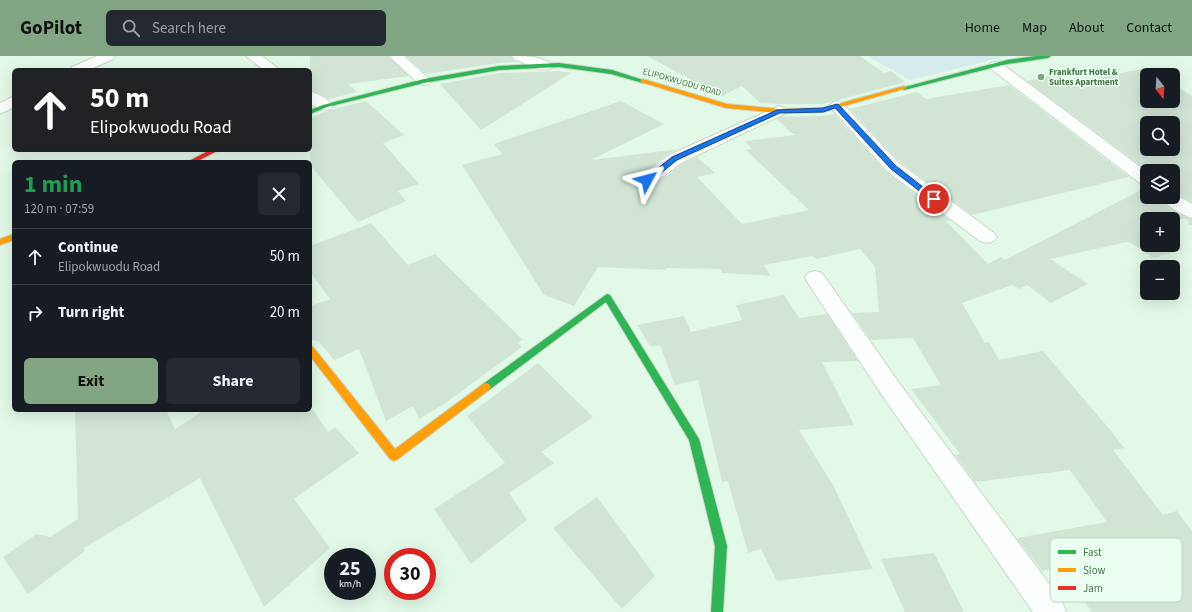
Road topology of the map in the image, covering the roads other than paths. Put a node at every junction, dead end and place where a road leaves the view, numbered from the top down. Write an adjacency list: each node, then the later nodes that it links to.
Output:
1 (70, 56): 9 (street)
2 (108, 56): 9 (street)
3 (253, 56): 10 (street)
4 (396, 56): 11 (street)
5 (519, 56): 7 (street)
6 (1048, 56): 8 (street, ELIPOKWUODU ROAD)
7 (545, 66): 11 (street, ELIPOKWUODU ROAD); 18 (street, ELIPOKWUODU ROAD)
8 (996, 66): 15 (street, ELIPOKWUODU ROAD); 21 (street)
9 (80, 68)
10 (270, 68)
11 (424, 81): 14 (street, ELIPOKWUODU ROAD)
12 (312, 97): 14 (street)
13 (12, 102): 16 (street)
14 (325, 106): 17 (street, ELIPOKWUODU ROAD)
15 (837, 106): 18 (street, ELIPOKWUODU ROAD); 25 (street)
16 (0, 109)
17 (312, 111)
18 (779, 111): 22 (street)
19 (212, 152): 20 (street)
20 (194, 160)
21 (1140, 175)
22 (647, 180)
23 (1180, 204): 24 (street)
24 (1192, 212)
25 (987, 237)
26 (12, 238): 27 (street)
27 (0, 242)
28 (815, 278): 31 (street)
29 (312, 352): 30 (street)
30 (717, 612)
31 (1052, 612)

